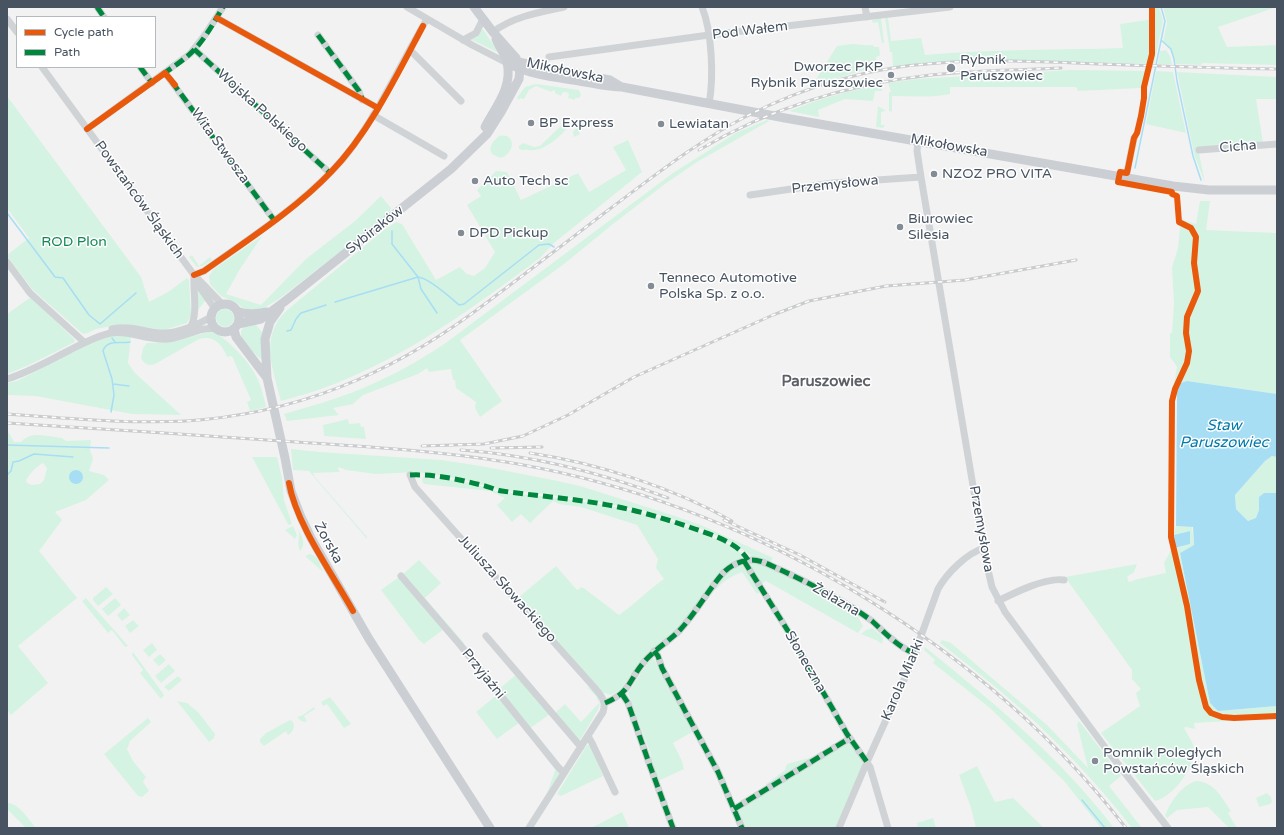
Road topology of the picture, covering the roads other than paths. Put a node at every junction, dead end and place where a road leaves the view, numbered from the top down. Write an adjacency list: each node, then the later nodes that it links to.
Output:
1 (97, 7): 9 (street)
2 (223, 7): 11 (street)
3 (406, 7): 13 (street, Mikołowska)
4 (474, 7): 14 (main road)
5 (702, 7): 18 (street)
6 (865, 7): 10 (street)
7 (950, 7): 10 (street, Pod Wałem)
8 (559, 8): 16 (street)
9 (103, 16)
10 (867, 17): 18 (street, Pod Wałem)
11 (217, 18): 20 (street); 29 (street)
12 (7, 19): 15 (street)
13 (427, 19): 19 (street, Mikołowska); 21 (street)
14 (483, 19): 16 (main road); 19 (street)
15 (16, 31)
16 (493, 32): 23 (main road); 24 (main road)
17 (318, 35): 29 (street)
18 (709, 35): 22 (street, Pod Wałem); 31 (street)
19 (463, 40): 23 (street, Mikołowska)
20 (194, 49): 27 (street); 41 (street, Wojska Polskiego)
21 (410, 50): 30 (street); 32 (street)
22 (549, 57)
23 (507, 63): 24 (main road, Mikołowska); 38 (main road, Sybiraków)
24 (519, 66): 31 (main road, Mikołowska); 38 (main road, Sybiraków)
25 (43, 68): 34 (street, Powstańców Śląskich)
26 (141, 68): 28 (street)
27 (165, 72): 28 (street); 46 (street, Wita Stwosza)
28 (152, 82): 34 (street)
29 (362, 100): 32 (street)
30 (461, 101)
31 (709, 104): 36 (main road, Mikołowska)
32 (378, 108): 33 (street)
33 (373, 115): 40 (street); 41 (street)
34 (87, 129): 48 (street, Powstańców Śląskich)
35 (1134, 138): 43 (street)
36 (918, 140): 42 (street, Przemysłowa); 43 (main road, Mikołowska)
37 (1277, 144): 39 (street, Cicha)
38 (475, 145): 49 (main road, Sybiraków)
39 (1199, 150)
40 (444, 156)
41 (330, 173): 46 (street)
42 (921, 177): 45 (street, Przemysłowa); 61 (street, Przemysłowa)
43 (1126, 177): 44 (main road, Mikołowska)
44 (1277, 190)
45 (750, 195)
46 (274, 220): 48 (street)
47 (7, 262): 56 (street)
48 (194, 275): 50 (street, Powstańców Śląskich); 53 (street)
49 (284, 302): 52 (main road, Sybiraków); 58 (main road)
50 (216, 310): 51 (main road); 53 (street); 55 (main road)
51 (237, 311): 52 (main road, Sybiraków); 54 (main road)
52 (271, 311): 54 (main road, Sybiraków)
53 (191, 326): 56 (street)
54 (236, 326): 55 (main road); 57 (main road, Żorska)
55 (218, 330): 56 (street); 57 (main road, Żorska)
56 (86, 342): 59 (street)
57 (249, 355): 58 (main road, Żorska)
58 (267, 378): 78 (main road, Żorska)
59 (7, 379)
60 (410, 475): 70 (street, Juliusza Słowackiego)
61 (984, 548): 65 (street, Przemysłowa); 68 (street, Karola Miarki)
62 (746, 561): 67 (street); 68 (street, Żelazna); 72 (street, Słoneczna)
63 (401, 576): 75 (street, Przyjaźni)
64 (1064, 580): 65 (street)
65 (998, 601): 84 (street, Przemysłowa)
66 (486, 636): 73 (street, Przyjaźni)
67 (654, 651): 69 (street); 77 (street)
68 (916, 653): 74 (street, Karola Miarki)
69 (622, 694): 70 (street); 80 (street)
70 (604, 703): 71 (street)
71 (588, 736): 73 (street); 76 (street)
72 (850, 738): 74 (street, Słoneczna); 77 (street)
73 (581, 747): 75 (street)
74 (867, 762): 82 (street, Karola Miarki); 83 (street, Słoneczna)
75 (564, 773): 79 (street)
76 (615, 792)
77 (734, 809): 81 (street)
78 (490, 828)
79 (529, 828)
80 (673, 828)
81 (742, 828)
82 (839, 828)
83 (888, 828)
84 (1168, 828)

